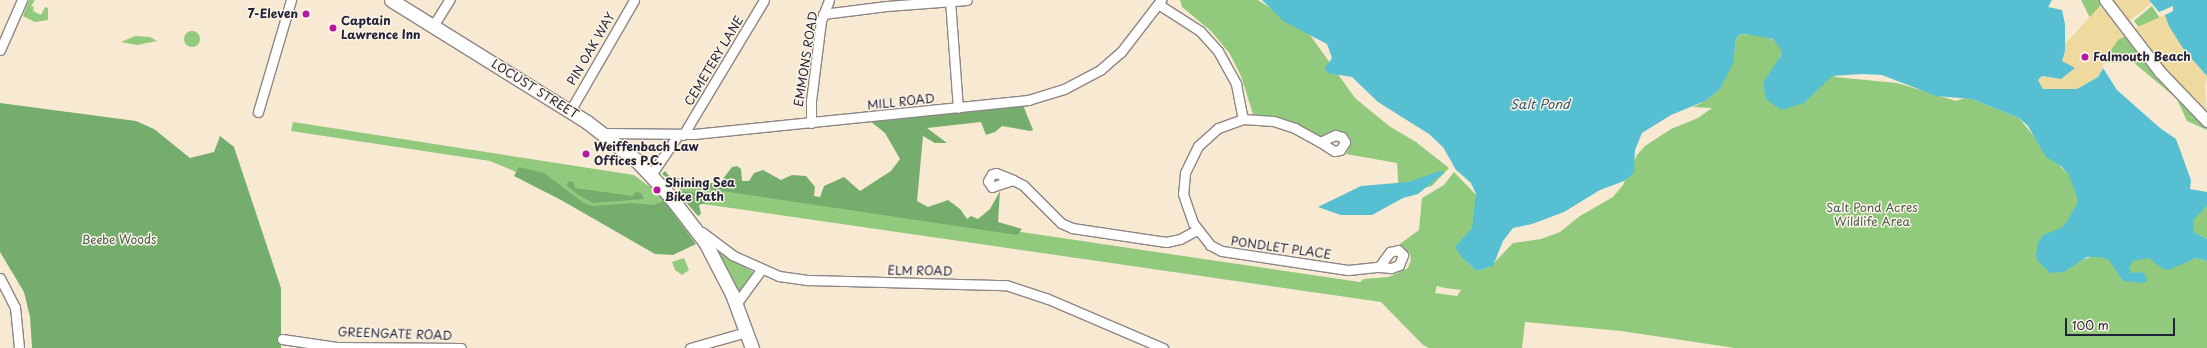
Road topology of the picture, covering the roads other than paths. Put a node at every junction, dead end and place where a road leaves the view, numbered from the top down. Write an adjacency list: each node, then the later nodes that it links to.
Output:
1 (22, 0): 14 (street)
2 (291, 0): 17 (street)
3 (391, 0): 13 (highway, LOCUST STREET)
4 (449, 0): 13 (street)
5 (634, 0): 16 (street, PIN OAK WAY)
6 (764, 0): 22 (street, CEMETERY LANE)
7 (829, 0): 12 (street, EMMONS ROAD)
8 (967, 0): 10 (street)
9 (2105, 0): 19 (main road)
10 (950, 1): 12 (street); 15 (street)
11 (1160, 2): 15 (street, MILL ROAD); 18 (street)
12 (823, 14): 20 (street, EMMONS ROAD)
13 (433, 26): 16 (highway, LOCUST STREET)
14 (0, 50)
15 (958, 108): 20 (street, MILL ROAD)
16 (570, 111): 21 (highway, LOCUST STREET)
17 (258, 112)
18 (1243, 119): 23 (street, PONDLET PLACE); 27 (street, PONDLET PLACE)
19 (2207, 121)
20 (810, 123): 22 (street, MILL ROAD)
21 (604, 133): 22 (street, MILL ROAD); 24 (highway, LOCUST STREET)
22 (681, 135): 24 (street, CEMETERY LANE)
23 (1320, 142)
24 (651, 175): 26 (highway, LOCUST STREET)
25 (1013, 180): 27 (street)
26 (685, 214): 29 (street, ELM ROAD); 31 (highway, LOCUST STREET)
27 (1197, 230): 28 (street, PONDLET PLACE)
28 (1379, 267)
29 (761, 270): 31 (street); 38 (street, ELM ROAD)
30 (0, 278): 34 (street)
31 (736, 304): 32 (highway, LOCUST STREET)
32 (746, 332): 36 (street); 37 (highway, LOCUST STREET)
33 (282, 339): 35 (street, GREENGATE ROAD)
34 (19, 348)
35 (460, 348)
36 (690, 348)
37 (752, 348)
38 (1163, 348)

